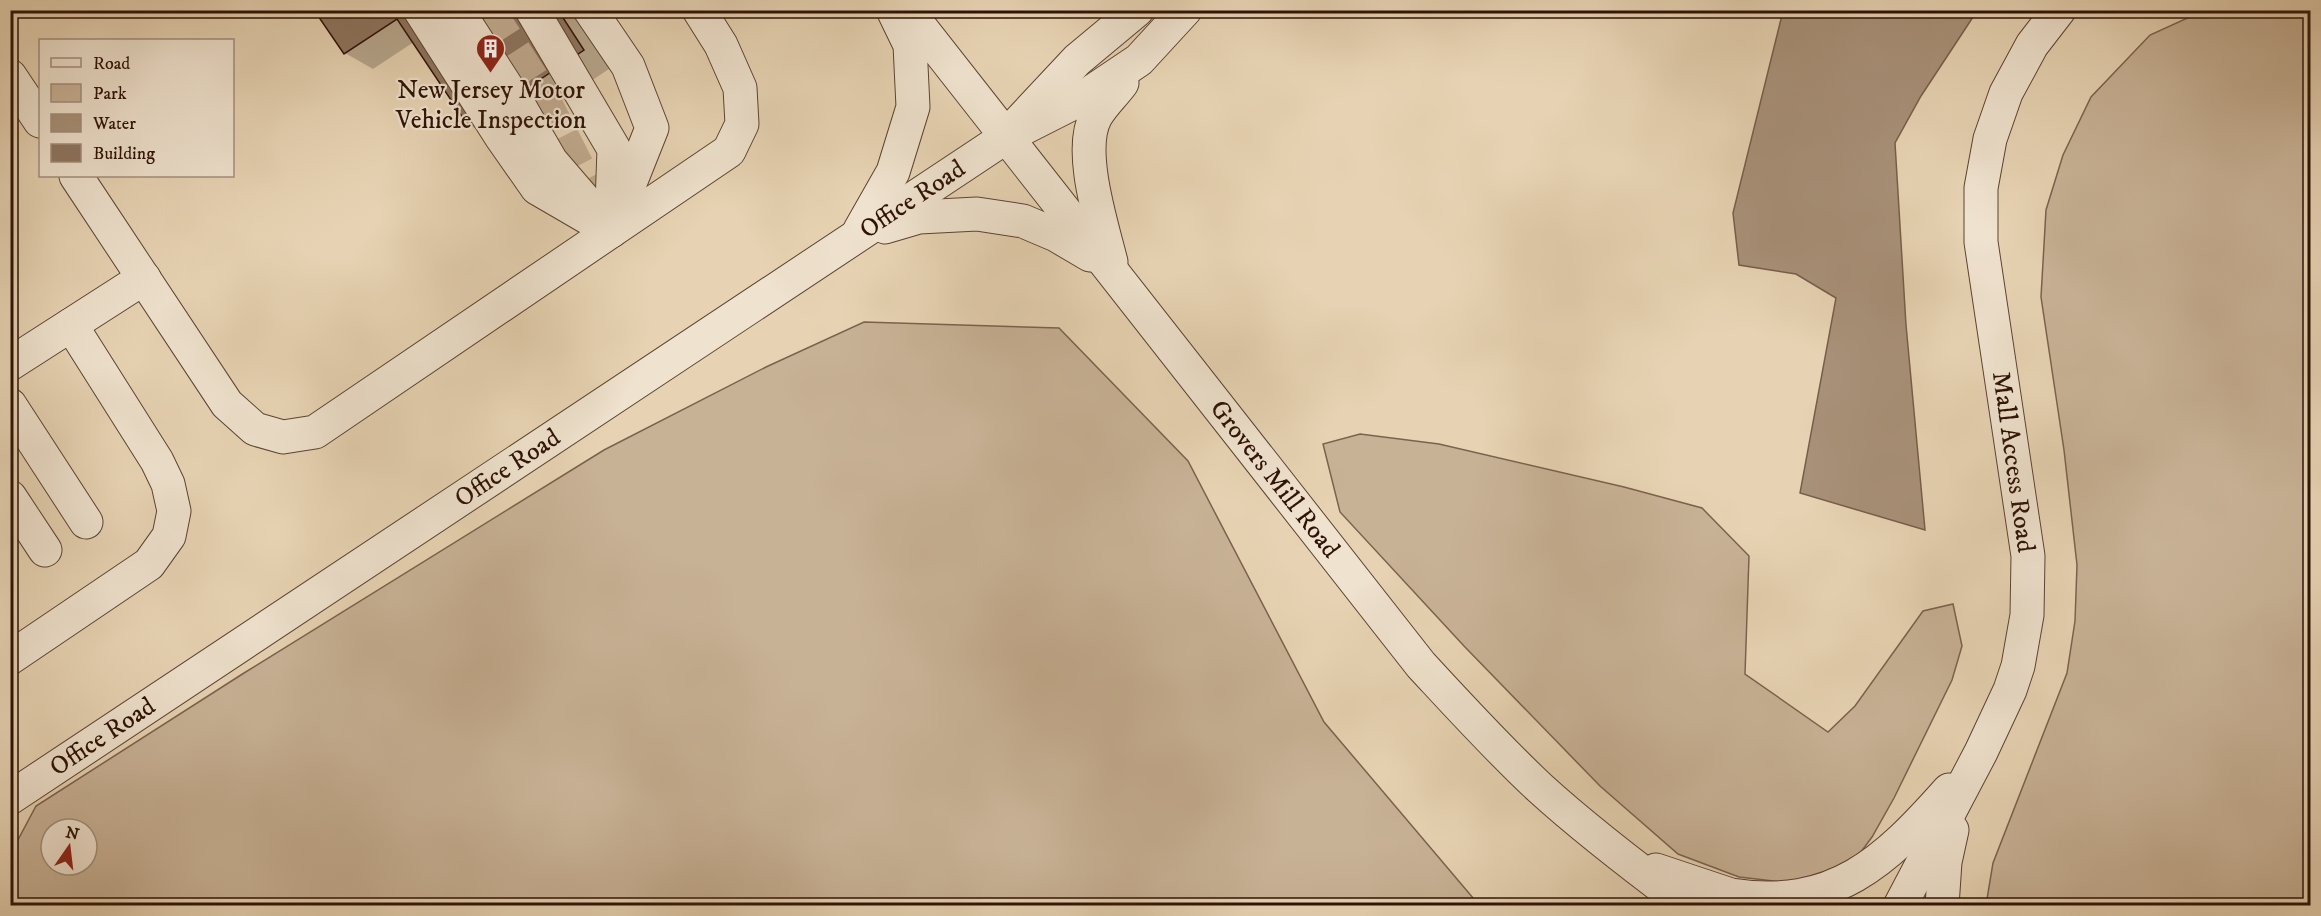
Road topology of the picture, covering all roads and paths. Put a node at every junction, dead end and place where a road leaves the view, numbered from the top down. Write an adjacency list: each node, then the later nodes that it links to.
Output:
1 (420, 10): 16 (street)
2 (457, 10): 16 (street)
3 (532, 10): 16 (street)
4 (590, 10): 16 (street)
5 (699, 10): 16 (street)
6 (893, 10): 17 (street)
7 (907, 10): 14 (street, Grovers Mill Road)
8 (1137, 10): 14 (street)
9 (1185, 10): 11 (street)
10 (2060, 10): 27 (street, Mall Access Road)
11 (1139, 60): 14 (street); 18 (street)
12 (10, 76): 13 (street)
13 (39, 120)
14 (1006, 137): 17 (street, Office Road); 18 (street, Grovers Mill Road)
15 (77, 177): 19 (street)
16 (611, 231): 19 (street)
17 (857, 235): 18 (street); 28 (street, Office Road)
18 (1111, 271): 29 (street, Grovers Mill Road)
19 (144, 278): 20 (street)
20 (71, 325): 21 (street); 26 (street)
21 (10, 364)
22 (10, 405): 24 (street)
23 (10, 497): 25 (street)
24 (86, 522)
25 (45, 550)
26 (10, 658)
27 (1981, 752): 29 (street); 31 (street, Mall Access Road); 32 (street)
28 (10, 798)
29 (1614, 851): 30 (street, Grovers Mill Road)
30 (1687, 906)
31 (1900, 906)
32 (1942, 906)

